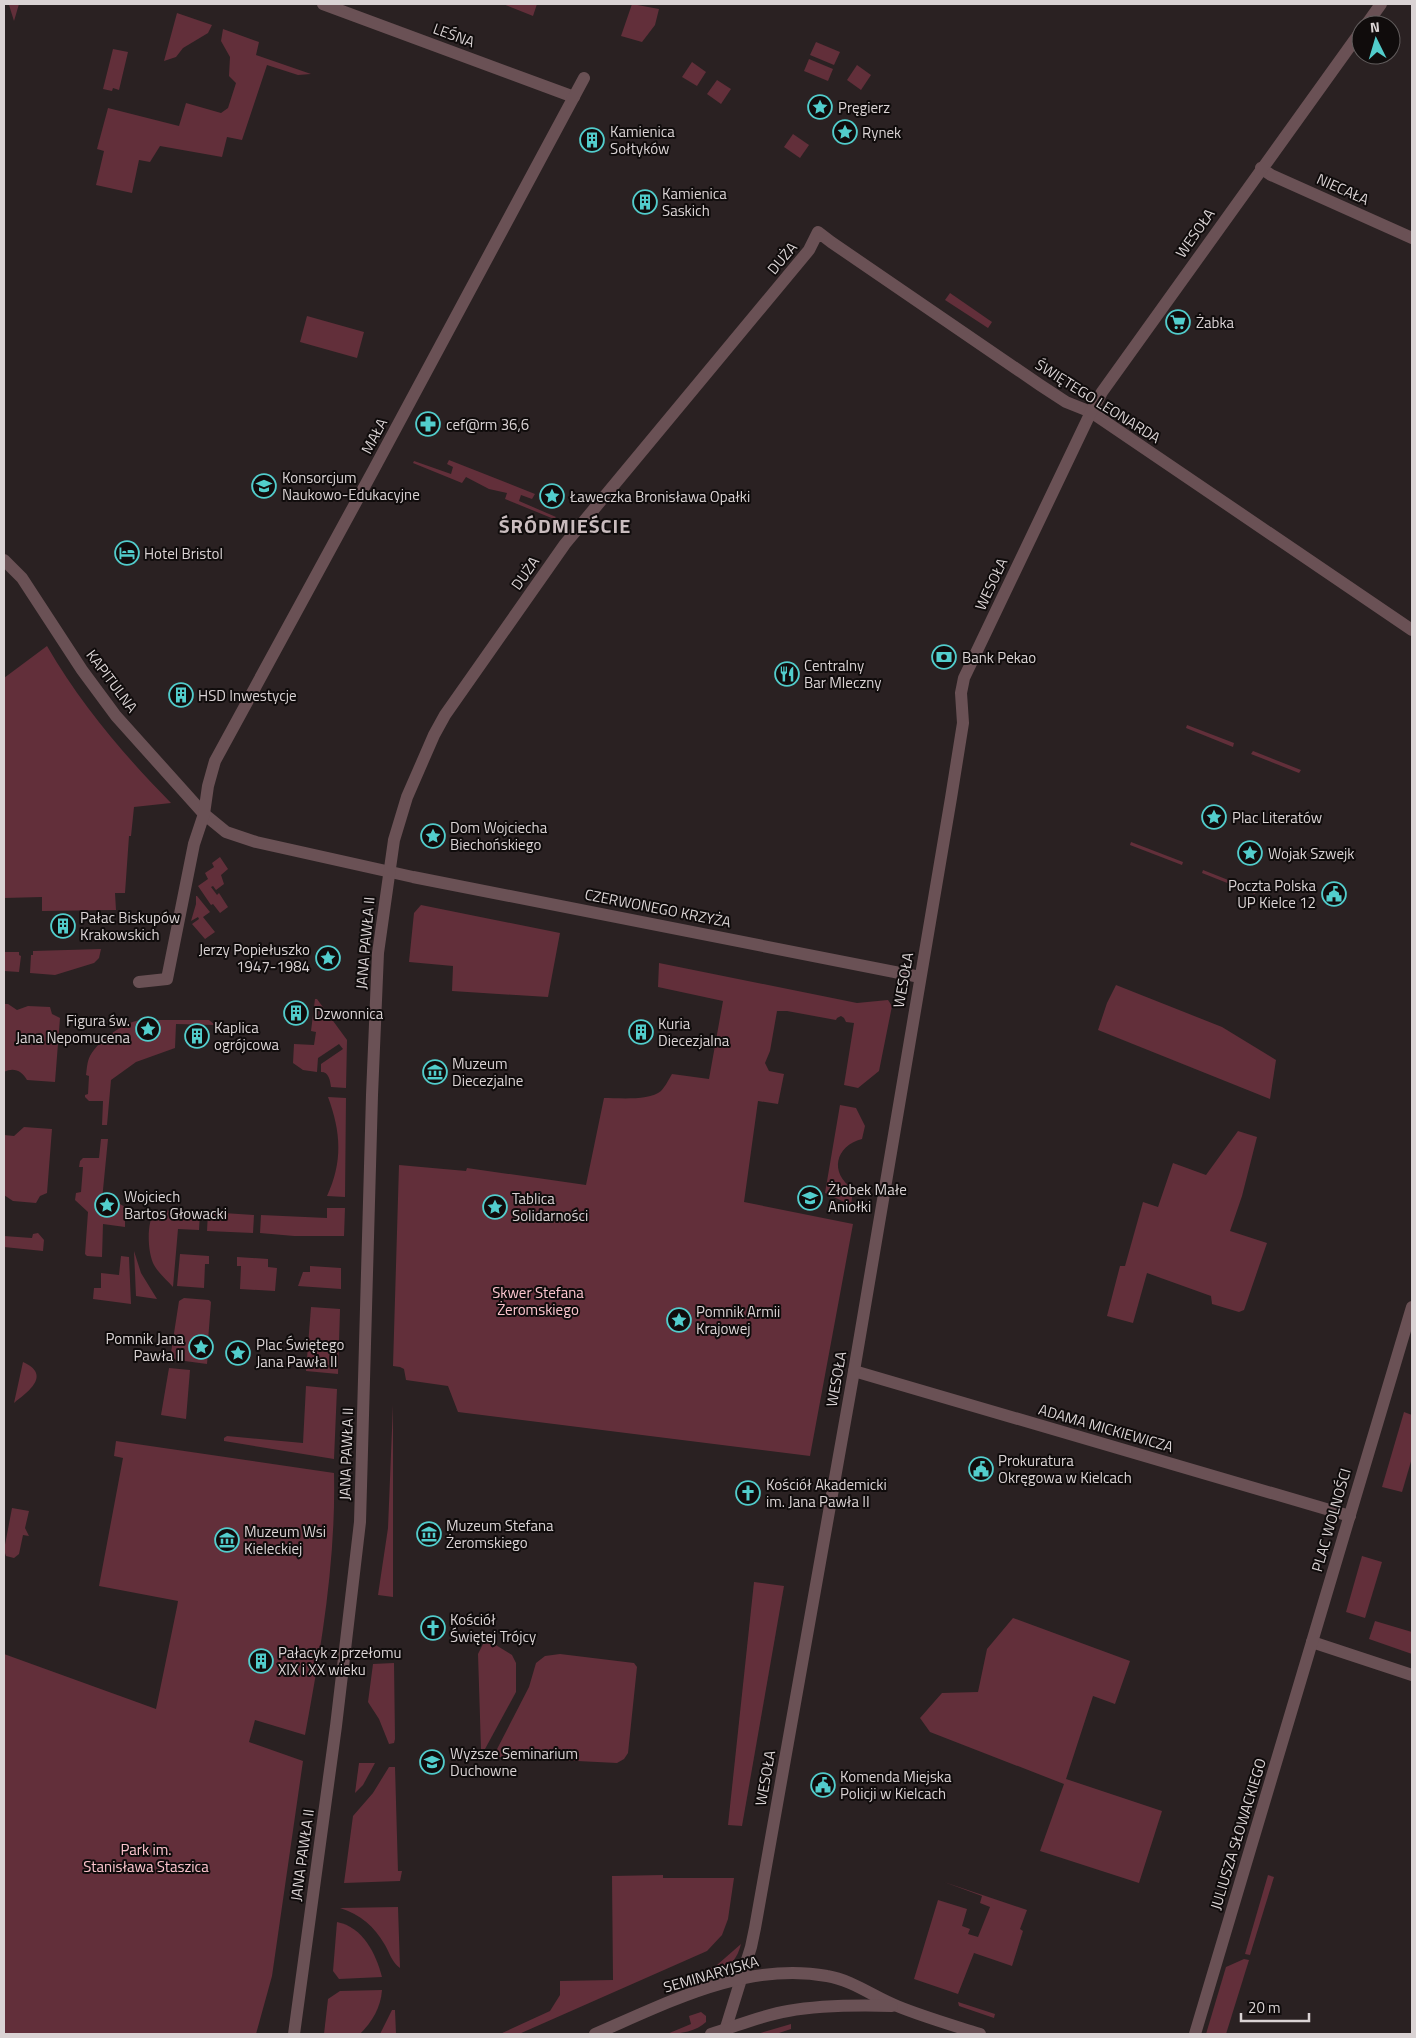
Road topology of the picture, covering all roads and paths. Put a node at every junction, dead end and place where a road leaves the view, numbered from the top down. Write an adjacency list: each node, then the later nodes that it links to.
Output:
1 (323, 4): 6 (street, LEŚNA)
2 (1381, 4): 3 (street)
3 (1373, 15)
4 (1351, 45): 7 (street, WESOŁA)
5 (584, 78): 6 (street, MAŁA)
6 (574, 97): 13 (street, MAŁA)
7 (1261, 168): 9 (street, NIECAŁA); 10 (street, WESOŁA)
8 (818, 232): 10 (street, ŚWIĘTEGO LEONARDA); 14 (street, DUŻA)
9 (1412, 238)
10 (1090, 412): 12 (street, ŚWIĘTEGO LEONARDA); 15 (street, WESOŁA)
11 (4, 560): 13 (street, KAPITULNA)
12 (1412, 630)
13 (204, 814): 14 (street, KAPITULNA); 16 (street, MAŁA)
14 (389, 871): 15 (street, CZERWONEGO KRZYŻA); 25 (street, JANA PAWŁA II)
15 (920, 977): 18 (street, WESOŁA)
16 (139, 982)
17 (1412, 1307): 19 (street, PLAC WOLNOŚCI)
18 (854, 1371): 19 (street, ADAMA MICKIEWICZA); 22 (street, WESOŁA)
19 (1350, 1516): 20 (street, PLAC WOLNOŚCI)
20 (1312, 1642): 21 (street); 29 (street, JULIUSZA SŁOWACKIEGO)
21 (1412, 1675)
22 (741, 1980): 23 (street, SEMINARYJSKA); 24 (street, WESOŁA); 26 (street, SEMINARYJSKA)
23 (896, 2006): 24 (street, SEMINARYJSKA); 28 (street, SEMINARYJSKA)
24 (725, 2032): 27 (street, SEMINARYJSKA)
25 (294, 2034)
26 (595, 2034)
27 (711, 2034)
28 (980, 2034)
29 (1195, 2034)

